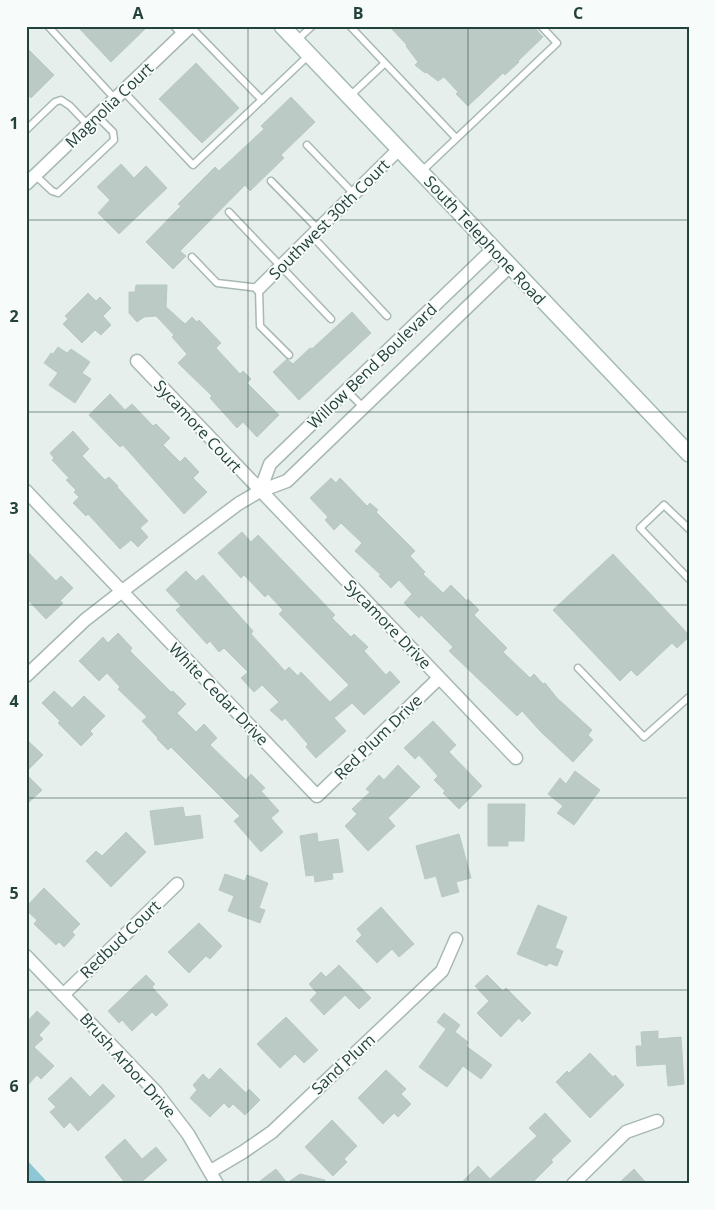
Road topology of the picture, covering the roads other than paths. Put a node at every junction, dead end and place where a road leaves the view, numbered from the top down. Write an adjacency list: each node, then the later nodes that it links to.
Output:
1 (48, 26): 10 (lane)
2 (312, 26): 7 (lane)
3 (350, 26): 9 (lane)
4 (541, 26): 15 (lane)
5 (284, 27): 7 (main road, South Telephone Road)
6 (184, 28): 10 (street, Magnolia Court); 12 (lane)
7 (296, 41): 8 (main road, South Telephone Road)
8 (309, 55): 11 (main road, South Telephone Road); 12 (lane)
9 (385, 62): 11 (lane); 15 (lane)
10 (120, 96): 12 (lane); 13 (street, Magnolia Court)
11 (350, 97): 17 (main road, South Telephone Road)
12 (262, 100)
13 (93, 121): 14 (lane); 19 (street, Magnolia Court); 19 (lane)
14 (26, 130)
15 (456, 138): 18 (lane)
16 (306, 145): 21 (lane)
17 (399, 149): 18 (main road, South Telephone Road); 21 (street, Southwest 30th Court)
18 (421, 172): 24 (main road, South Telephone Road)
19 (31, 180)
20 (271, 181): 23 (lane)
21 (354, 194): 23 (street, Southwest 30th Court)
22 (229, 212): 26 (lane)
23 (315, 233): 26 (street, Southwest 30th Court); 29 (lane)
24 (494, 248): 27 (main road, South Telephone Road); 33 (street, Willow Bend Boulevard)
25 (192, 257): 28 (lane)
26 (281, 266): 28 (street, Southwest 30th Court); 30 (lane)
27 (510, 266): 34 (street, Willow Bend Boulevard); 35 (main road, South Telephone Road)
28 (259, 288): 31 (lane)
29 (387, 316)
30 (331, 319)
31 (289, 355)
32 (137, 361): 37 (street, Sycamore Court)
33 (347, 391): 34 (lane); 37 (street, Willow Bend Boulevard)
34 (363, 407): 37 (street, Willow Bend Boulevard)
35 (689, 454)
36 (26, 491): 40 (street, White Cedar Drive)
37 (260, 491): 40 (street, Willow Bend Boulevard); 43 (street, Sycamore Drive)
38 (689, 529): 39 (lane)
39 (689, 579)
40 (121, 592): 42 (street, Willow Bend Boulevard); 46 (street, White Cedar Drive)
41 (578, 668): 44 (lane)
42 (26, 676)
43 (440, 678): 45 (street, Sycamore Drive); 46 (street, Red Plum Drive)
44 (689, 697)
45 (516, 758)
46 (317, 796)
47 (177, 884): 50 (street, Redbud Court)
48 (456, 939): 52 (street, Sand Plum)
49 (26, 956): 50 (street, Brush Arbor Drive)
50 (63, 995): 52 (street, Brush Arbor Drive)
51 (657, 1121): 54 (street)
52 (210, 1171): 53 (street, Brush Arbor Drive)
53 (217, 1184)
54 (573, 1184)

